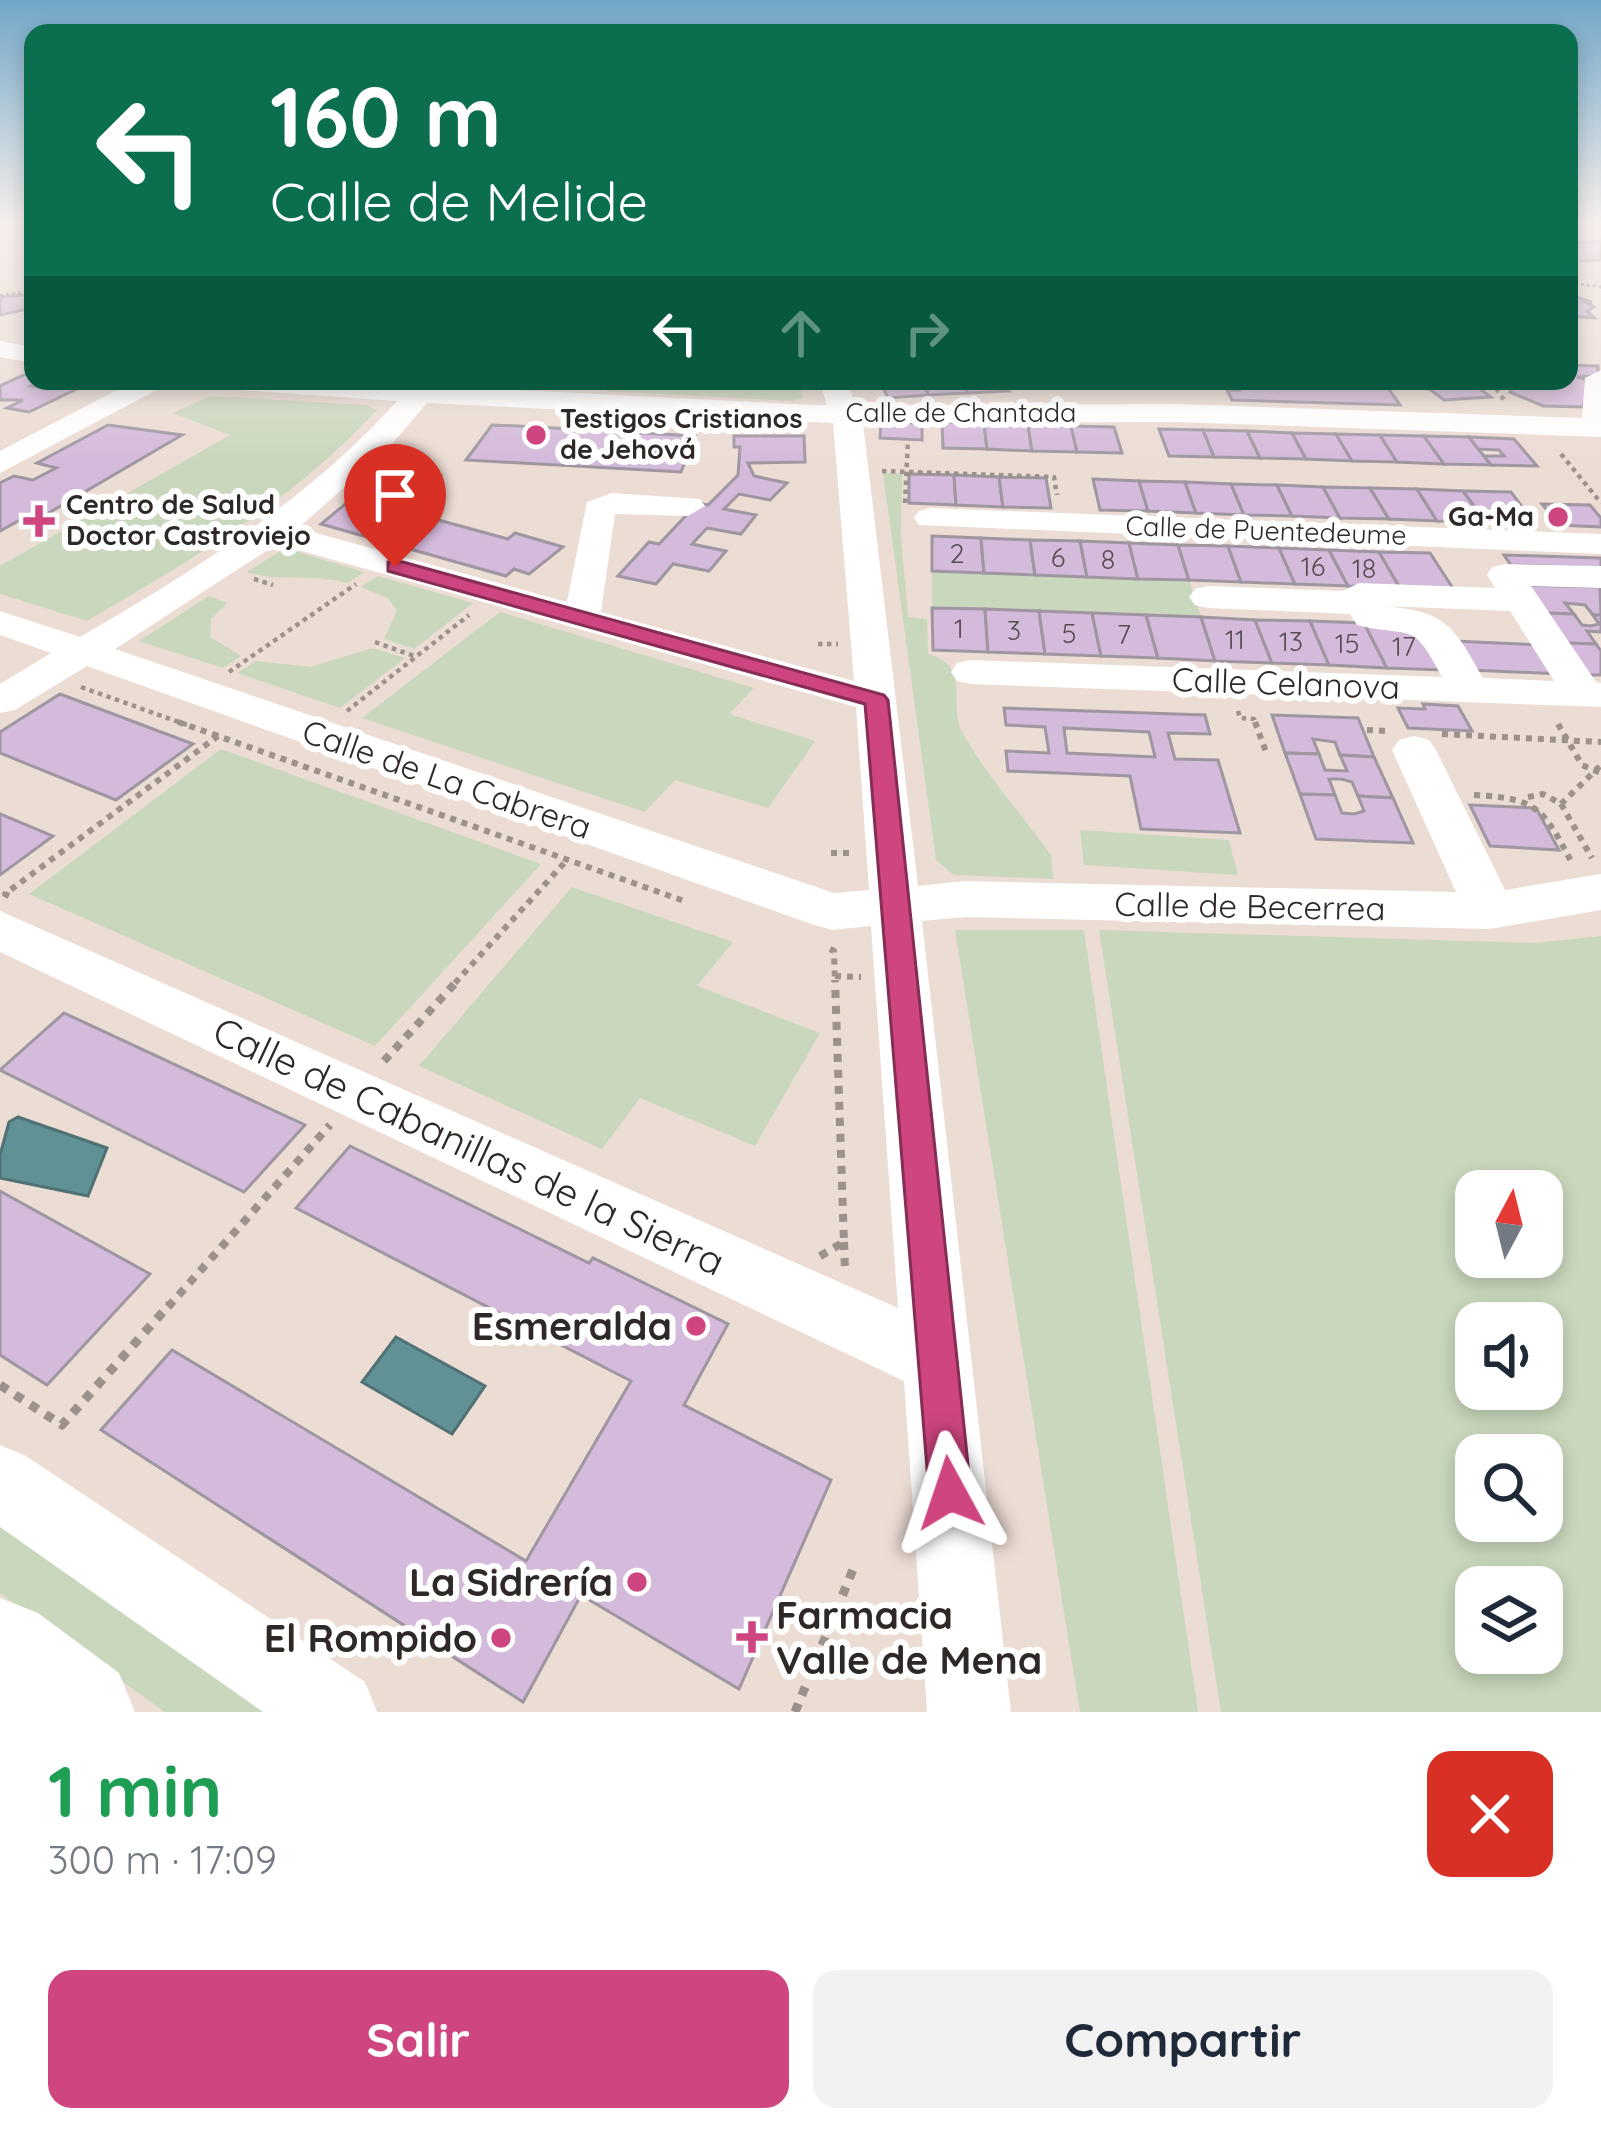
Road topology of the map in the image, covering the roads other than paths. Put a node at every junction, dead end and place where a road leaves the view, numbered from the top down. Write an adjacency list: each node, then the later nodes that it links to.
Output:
1 (1599, 378): 8 (street)
2 (138, 390): 9 (street)
3 (345, 390): 5 (street, Calle de Chantada)
4 (1158, 390): 7 (street)
5 (419, 394): 6 (street, Calle de Chantada); 12 (street)
6 (840, 397): 7 (street, Calle de Chantada); 24 (street)
7 (1178, 413): 8 (street, Calle de Chantada)
8 (1582, 440)
9 (0, 464)
10 (688, 506): 18 (street)
11 (918, 512): 13 (street, Calle de Puentedeume)
12 (273, 532): 18 (street); 20 (street)
13 (1601, 544)
14 (1601, 578): 16 (street)
15 (1208, 597): 17 (street)
16 (1518, 600): 17 (street); 23 (street)
17 (1363, 603): 22 (street)
18 (580, 619): 24 (street)
19 (0, 622): 20 (street, Calle de La Cabrera)
20 (73, 667): 25 (street); 28 (street, Calle de La Cabrera)
21 (970, 672): 22 (street, Calle Celanova)
22 (1469, 690): 23 (street, Calle Celanova)
23 (1592, 694)
24 (876, 700): 28 (street)
25 (0, 701)
26 (1401, 740): 29 (street)
27 (1591, 876): 29 (street, Calle de Becerrea)
28 (898, 905): 29 (street, Calle de Becerrea); 31 (street)
29 (1490, 911)
30 (13, 917): 31 (street, Calle de Cabanillas de la Sierra)
31 (938, 1361): 36 (street)
32 (0, 1482): 35 (street)
33 (0, 1651): 34 (main road)
34 (80, 1712)
35 (335, 1712)
36 (969, 1712)

